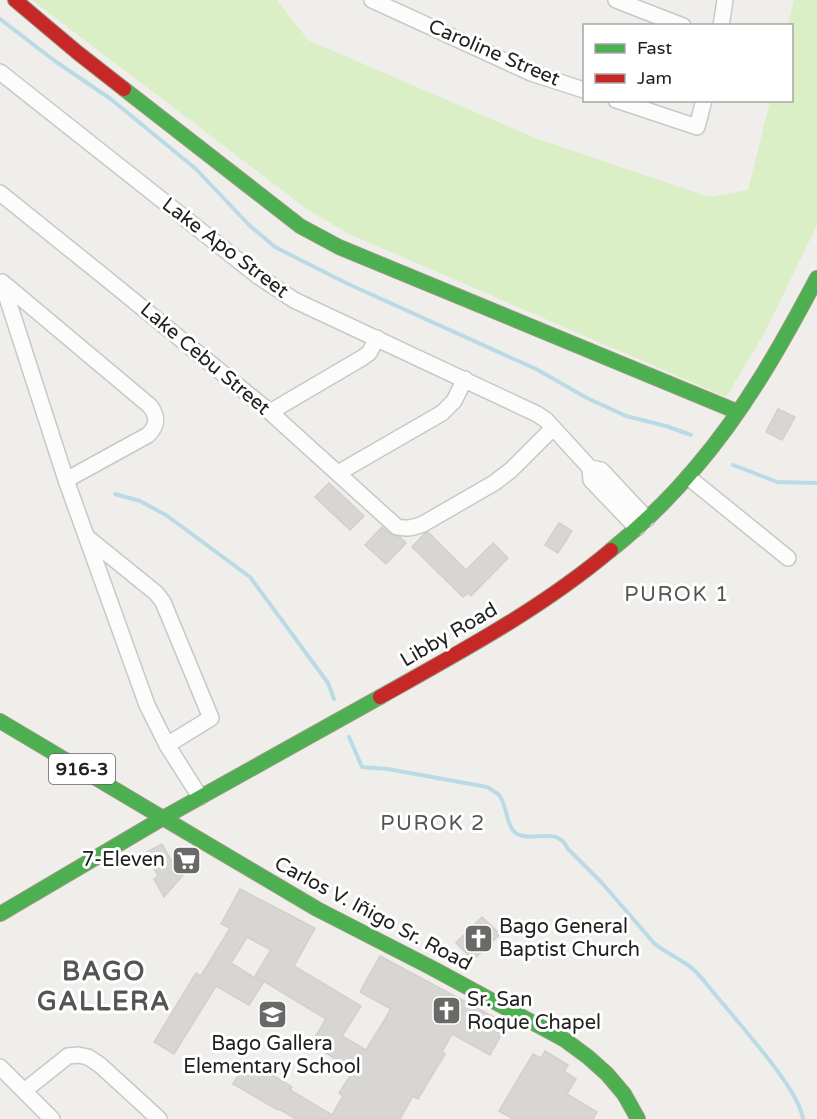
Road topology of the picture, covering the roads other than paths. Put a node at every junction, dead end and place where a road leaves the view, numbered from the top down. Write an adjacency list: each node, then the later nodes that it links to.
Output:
1 (15, 0): 17 (main road)
2 (372, 0): 8 (street, Caroline Street)
3 (616, 0): 5 (street)
4 (725, 0): 6 (street)
5 (678, 24)
6 (721, 24)
7 (0, 72): 14 (street, Lake Apo Street)
8 (583, 89)
9 (622, 102): 10 (street)
10 (703, 102)
11 (0, 193): 16 (street, Lake Cebu Street)
12 (817, 278): 17 (main road, Libby Road)
13 (1, 281): 21 (street); 21 (street)
14 (377, 338): 15 (street, Lake Apo Street); 16 (street)
15 (465, 379): 18 (street, Lake Apo Street); 19 (street)
16 (270, 412): 19 (street, Lake Cebu Street)
17 (738, 412): 20 (main road, Libby Road)
18 (553, 428): 19 (street, Lake Cebu Street); 22 (street, Lake Apo Street)
19 (338, 473)
20 (688, 477): 22 (main road, Libby Road); 24 (street)
21 (66, 480): 23 (street)
22 (642, 523): 27 (main road, Libby Road)
23 (88, 538): 26 (street); 26 (street)
24 (788, 558)
25 (0, 721): 28 (main road, 916-3)
26 (167, 745): 27 (street)
27 (200, 797): 28 (main road, Libby Road)
28 (163, 818): 29 (main road, Libby Road); 34 (main road, Carlos V. Iñigo Sr. Road)
29 (1, 911)
30 (0, 1067): 31 (street)
31 (24, 1091): 32 (street); 33 (street)
32 (52, 1119)
33 (159, 1119)
34 (638, 1119)

